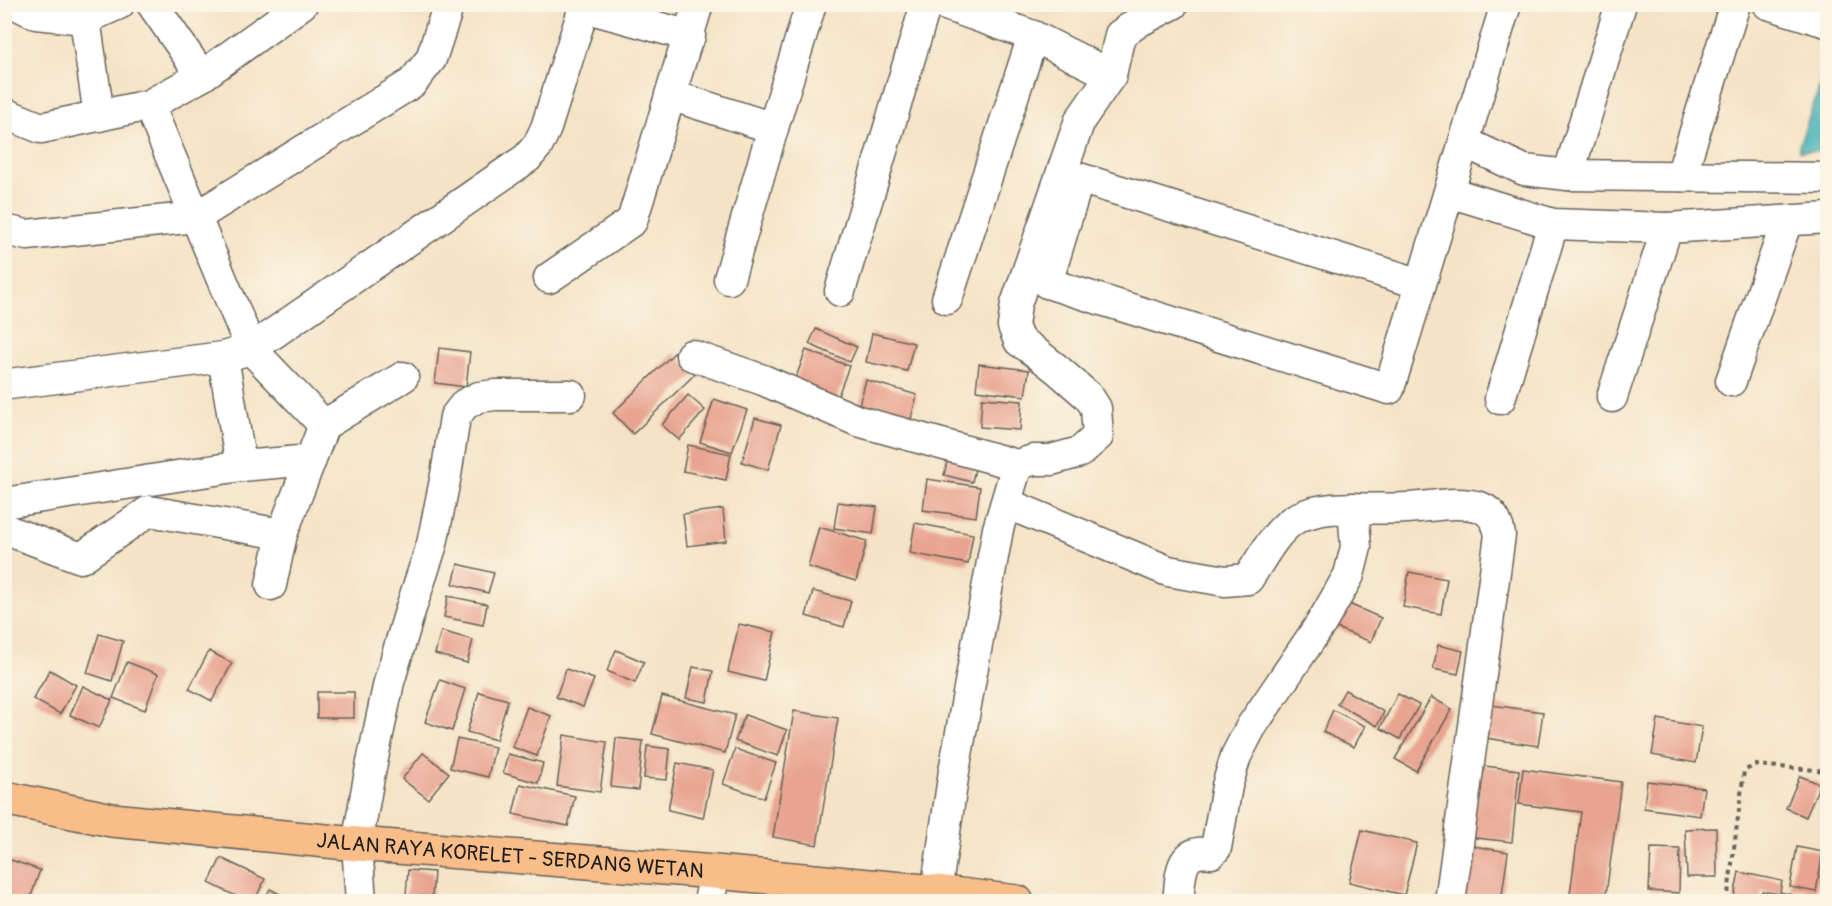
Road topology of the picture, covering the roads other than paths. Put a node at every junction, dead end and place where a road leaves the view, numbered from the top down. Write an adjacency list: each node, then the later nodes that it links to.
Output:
1 (16, 4): 16 (street)
2 (119, 4): 16 (street)
3 (152, 4): 21 (street)
4 (302, 4): 21 (street)
5 (449, 4): 32 (street)
6 (698, 4): 18 (street)
7 (811, 4): 26 (street)
8 (926, 4): 41 (street)
9 (943, 4): 19 (street)
10 (1173, 4): 20 (street)
11 (1506, 4): 27 (street)
12 (1622, 4): 28 (street)
13 (1736, 4): 29 (street)
14 (1768, 4): 17 (street)
15 (585, 6): 18 (street); 43 (street)
16 (85, 19): 25 (street)
17 (1826, 22)
18 (690, 36): 22 (street)
19 (1033, 36): 20 (street); 42 (street)
20 (1111, 75): 53 (street)
21 (202, 76): 23 (street)
22 (670, 95): 26 (street); 38 (street)
23 (149, 105): 25 (street); 32 (street)
24 (4, 113): 25 (street)
25 (99, 116)
26 (772, 128): 39 (street)
27 (1464, 142): 28 (street); 31 (street)
28 (1568, 175): 29 (street)
29 (1681, 176): 30 (street)
30 (1827, 178)
31 (1449, 192): 35 (street); 40 (street)
32 (196, 217): 37 (street); 43 (street)
33 (1827, 218): 34 (street)
34 (1787, 221): 36 (street); 46 (street)
35 (1553, 224): 36 (street); 50 (street)
36 (1667, 228): 49 (street)
37 (4, 230)
38 (549, 278)
39 (729, 279)
40 (1421, 284): 40 (street)
41 (840, 291)
42 (947, 299)
43 (237, 353): 47 (street); 51 (street); 54 (street)
44 (691, 355): 53 (street)
45 (403, 377): 51 (street)
46 (1731, 381)
47 (4, 382)
48 (571, 395): 62 (street)
49 (1612, 397)
50 (1500, 399)
51 (324, 425): 52 (street)
52 (310, 460): 54 (street); 59 (street)
53 (1017, 465): 56 (street)
54 (241, 466): 55 (street)
55 (4, 503)
56 (1006, 503): 57 (street); 64 (street)
57 (1353, 508): 67 (street); 68 (street)
58 (4, 529): 59 (street)
59 (282, 534): 60 (street)
60 (271, 585)
61 (4, 798): 62 (main road, JALAN RAYA KORELET - SERDANG WETAN)
62 (357, 844): 63 (main road, JALAN RAYA KORELET - SERDANG WETAN); 65 (street)
63 (712, 887): 64 (main road, JALAN RAYA KORELET - SERDANG WETAN)
64 (936, 892): 66 (main road, JALAN RAYA KORELET - SERDANG WETAN)
65 (361, 902)
66 (1017, 902)
67 (1178, 902)
68 (1450, 902)

